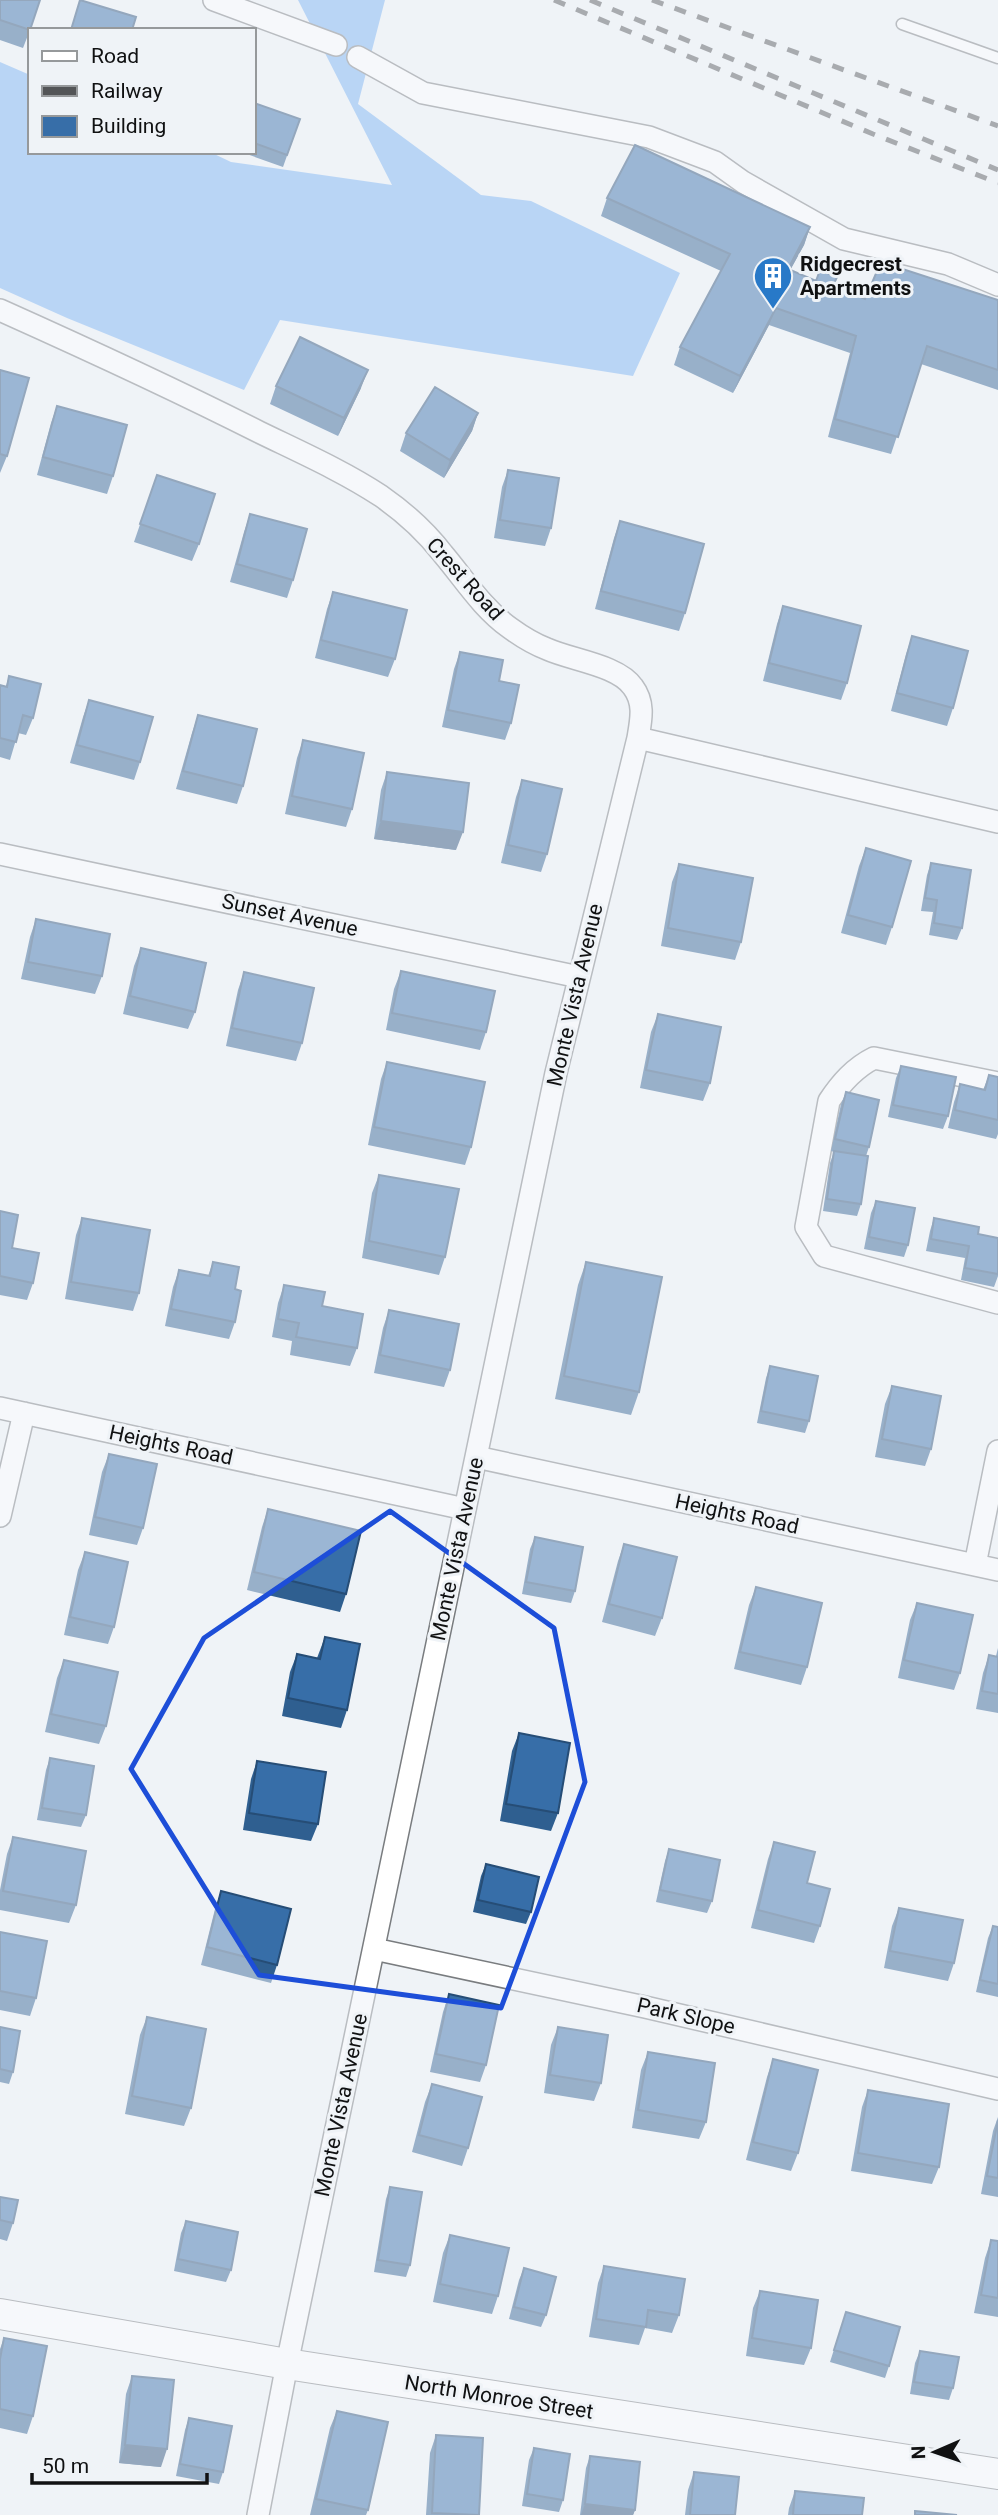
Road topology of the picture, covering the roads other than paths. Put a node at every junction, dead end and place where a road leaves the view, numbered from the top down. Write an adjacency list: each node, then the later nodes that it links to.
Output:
1 (214, 0): 3 (street)
2 (902, 24): 5 (lane)
3 (336, 44)
4 (358, 57): 6 (street)
5 (998, 58)
6 (998, 285)
7 (0, 310): 8 (street, Crest Road)
8 (638, 738): 9 (street); 11 (street, Monte Vista Avenue)
9 (998, 822)
10 (0, 854): 11 (street, Sunset Avenue)
11 (579, 977): 17 (street, Monte Vista Avenue)
12 (998, 1083): 13 (street)
13 (998, 1303)
14 (0, 1408): 15 (street, Heights Road)
15 (24, 1413): 18 (street, Heights Road); 19 (street)
16 (998, 1451): 20 (street)
17 (476, 1457): 18 (street, Monte Vista Avenue); 20 (street, Heights Road)
18 (466, 1509): 22 (street, Monte Vista Avenue)
19 (0, 1516)
20 (975, 1565): 21 (street, Heights Road)
21 (998, 1570)
22 (374, 1949): 23 (street, Park Slope); 25 (street, Monte Vista Avenue)
23 (998, 2089)
24 (0, 2314): 25 (main road, North Monroe Street)
25 (288, 2364): 26 (main road, North Monroe Street); 27 (street, Monte Vista Avenue)
26 (998, 2474)
27 (258, 2515)

